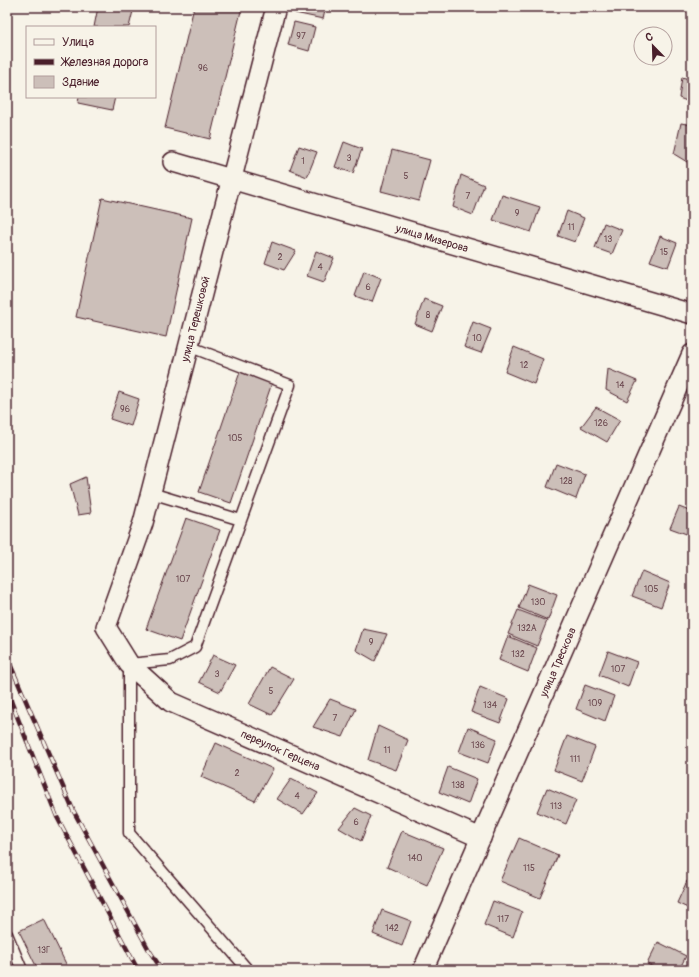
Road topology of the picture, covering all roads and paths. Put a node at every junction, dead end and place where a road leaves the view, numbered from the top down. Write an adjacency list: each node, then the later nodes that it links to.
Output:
1 (276, 7): 3 (street, улица Терешковой)
2 (173, 162): 3 (street, улица Мизерова)
3 (231, 179): 4 (street, улица Мизерова); 5 (street, улица Терешковой)
4 (692, 314)
5 (188, 346): 7 (street, улица Терешковой); 8 (lane)
6 (692, 354): 11 (street, улица Трескова)
7 (151, 493): 8 (lane); 9 (street, улица Терешковой)
8 (241, 520): 10 (lane)
9 (106, 627): 10 (street, переулок Герцена)
10 (129, 664): 11 (street, переулок Герцена); 14 (lane)
11 (481, 838): 15 (street, улица Трескова)
12 (7, 934): 13 (lane)
13 (22, 970)
14 (248, 970)
15 (423, 970)

